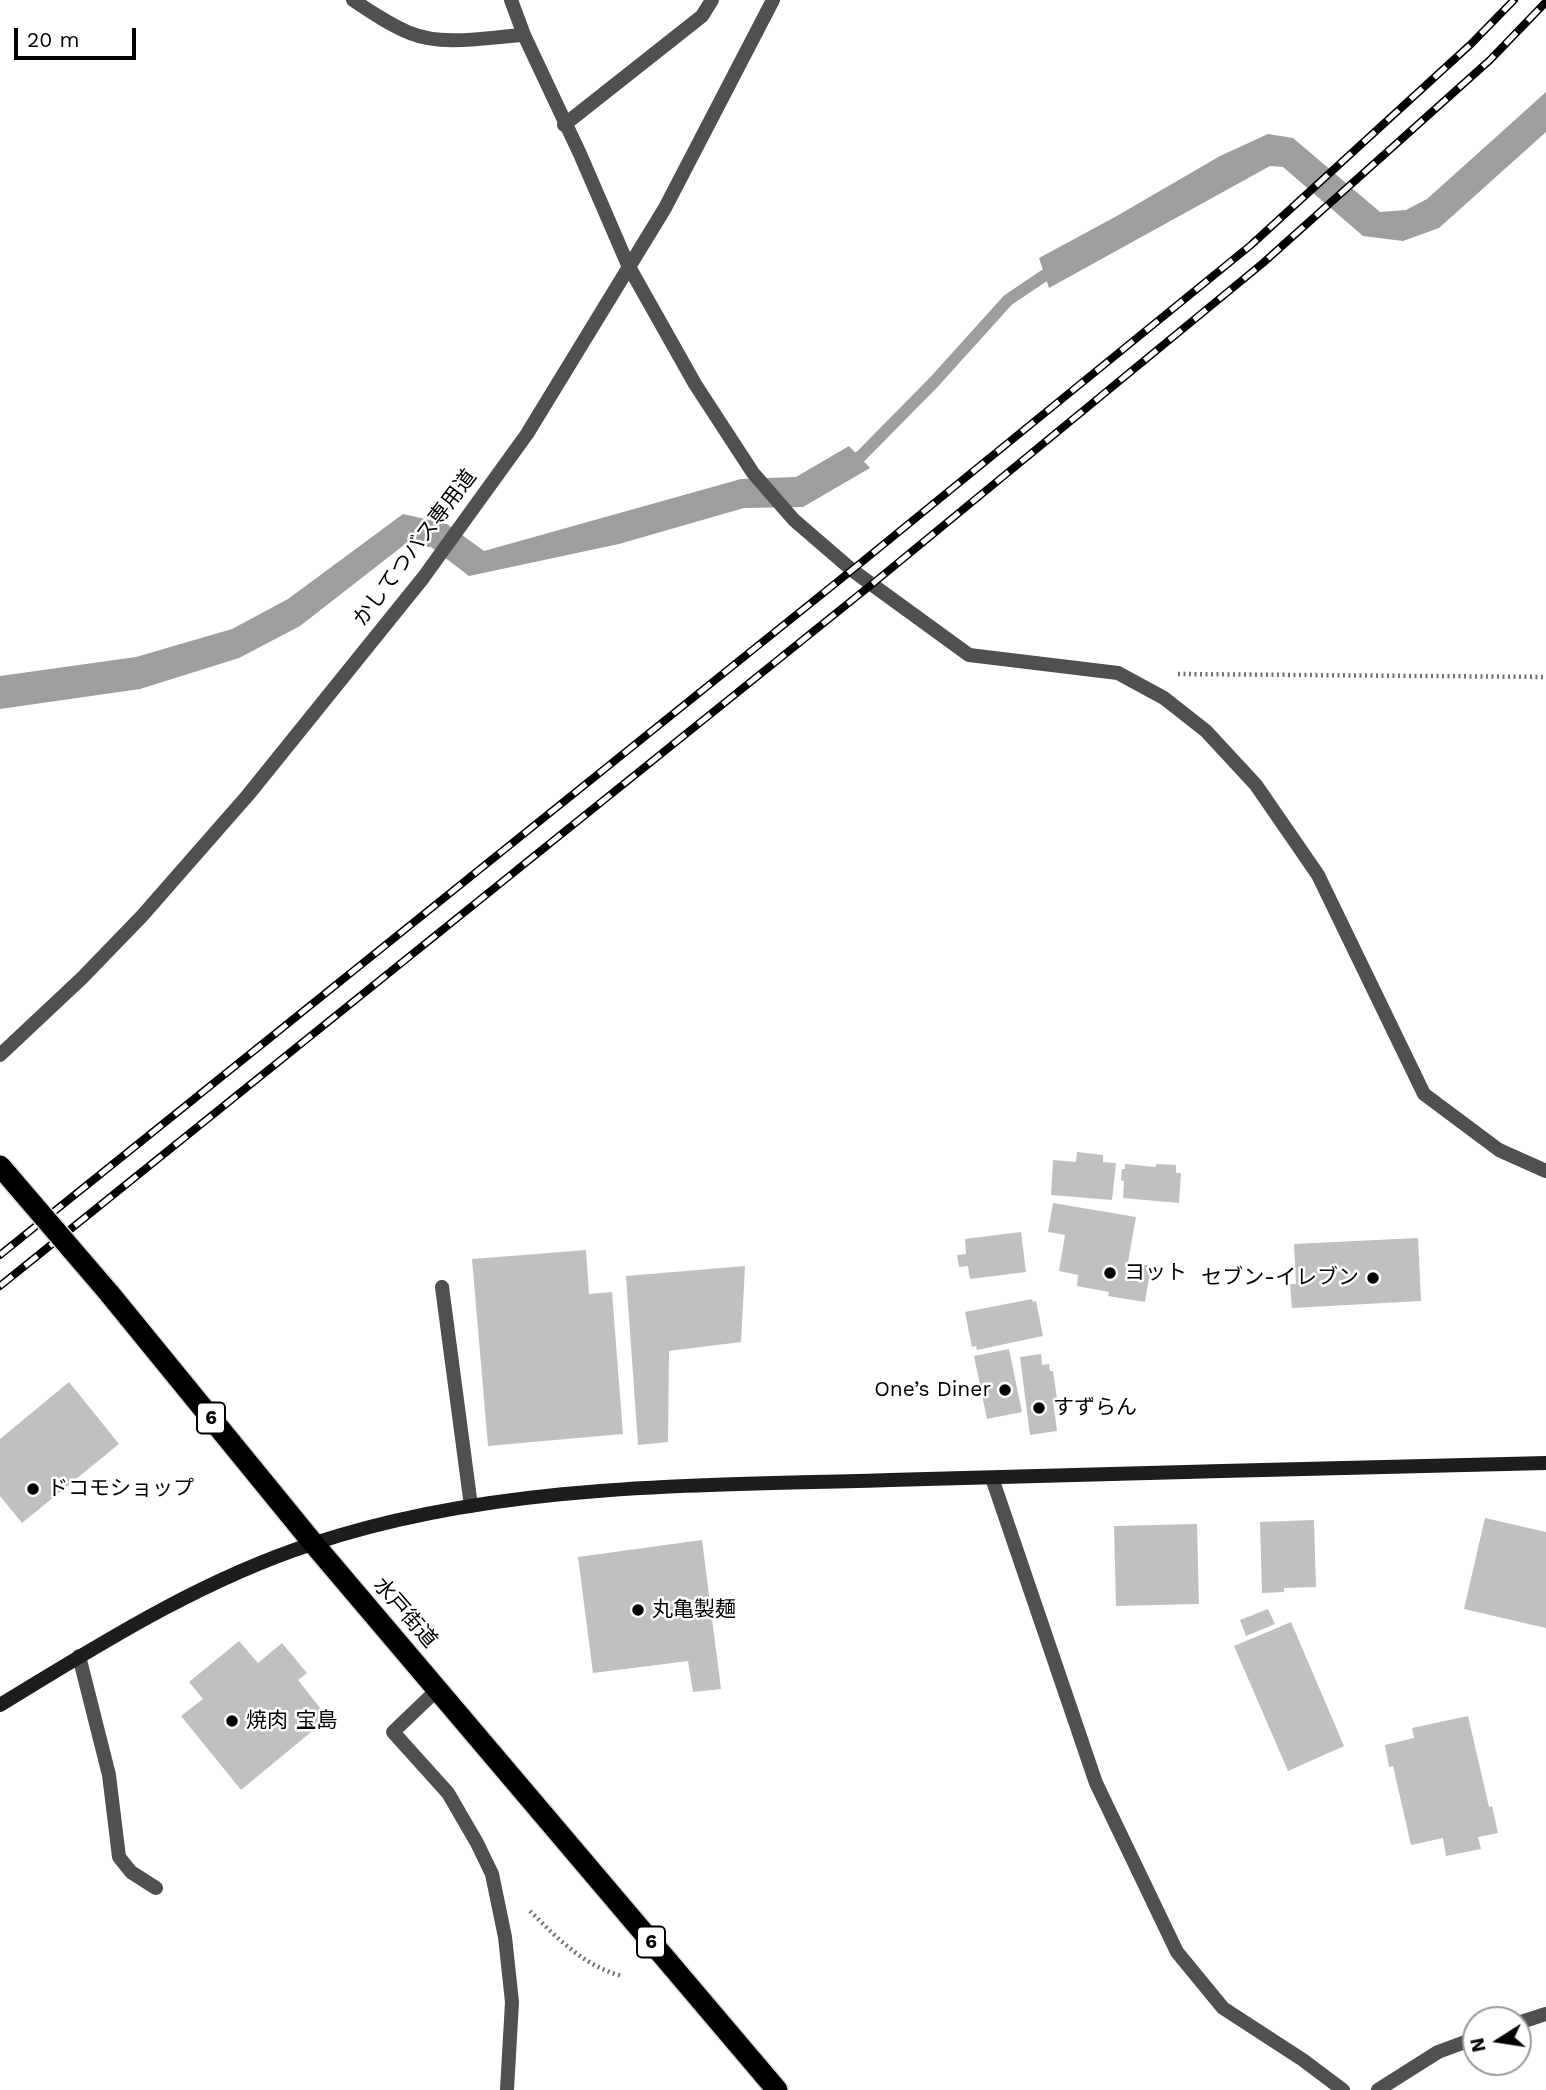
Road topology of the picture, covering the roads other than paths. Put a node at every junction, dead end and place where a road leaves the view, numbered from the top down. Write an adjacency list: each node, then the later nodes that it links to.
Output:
1 (353, 0): 5 (street)
2 (511, 0): 5 (street)
3 (712, 0): 6 (street)
4 (773, 0): 7 (street, かしてつバス専用道)
5 (524, 35): 6 (street)
6 (564, 125): 7 (street)
7 (628, 265): 8 (street, かしてつバス専用道); 10 (street)
8 (0, 1055)
9 (0, 1166): 15 (highway, 水戸街道 / 6, bridge)
10 (1546, 1171)
11 (442, 1287): 14 (street)
12 (1546, 1463): 13 (street)
13 (992, 1478): 14 (street); 21 (street)
14 (471, 1506): 15 (street)
15 (313, 1543): 16 (street); 17 (highway, 水戸街道 / 6)
16 (79, 1656): 18 (street); 19 (street)
17 (438, 1689): 22 (street); 23 (highway, 水戸街道 / 6)
18 (0, 1704)
19 (156, 1888)
20 (1462, 2043): 24 (street)
21 (1338, 2089)
22 (507, 2090)
23 (777, 2090)
24 (1378, 2090)

